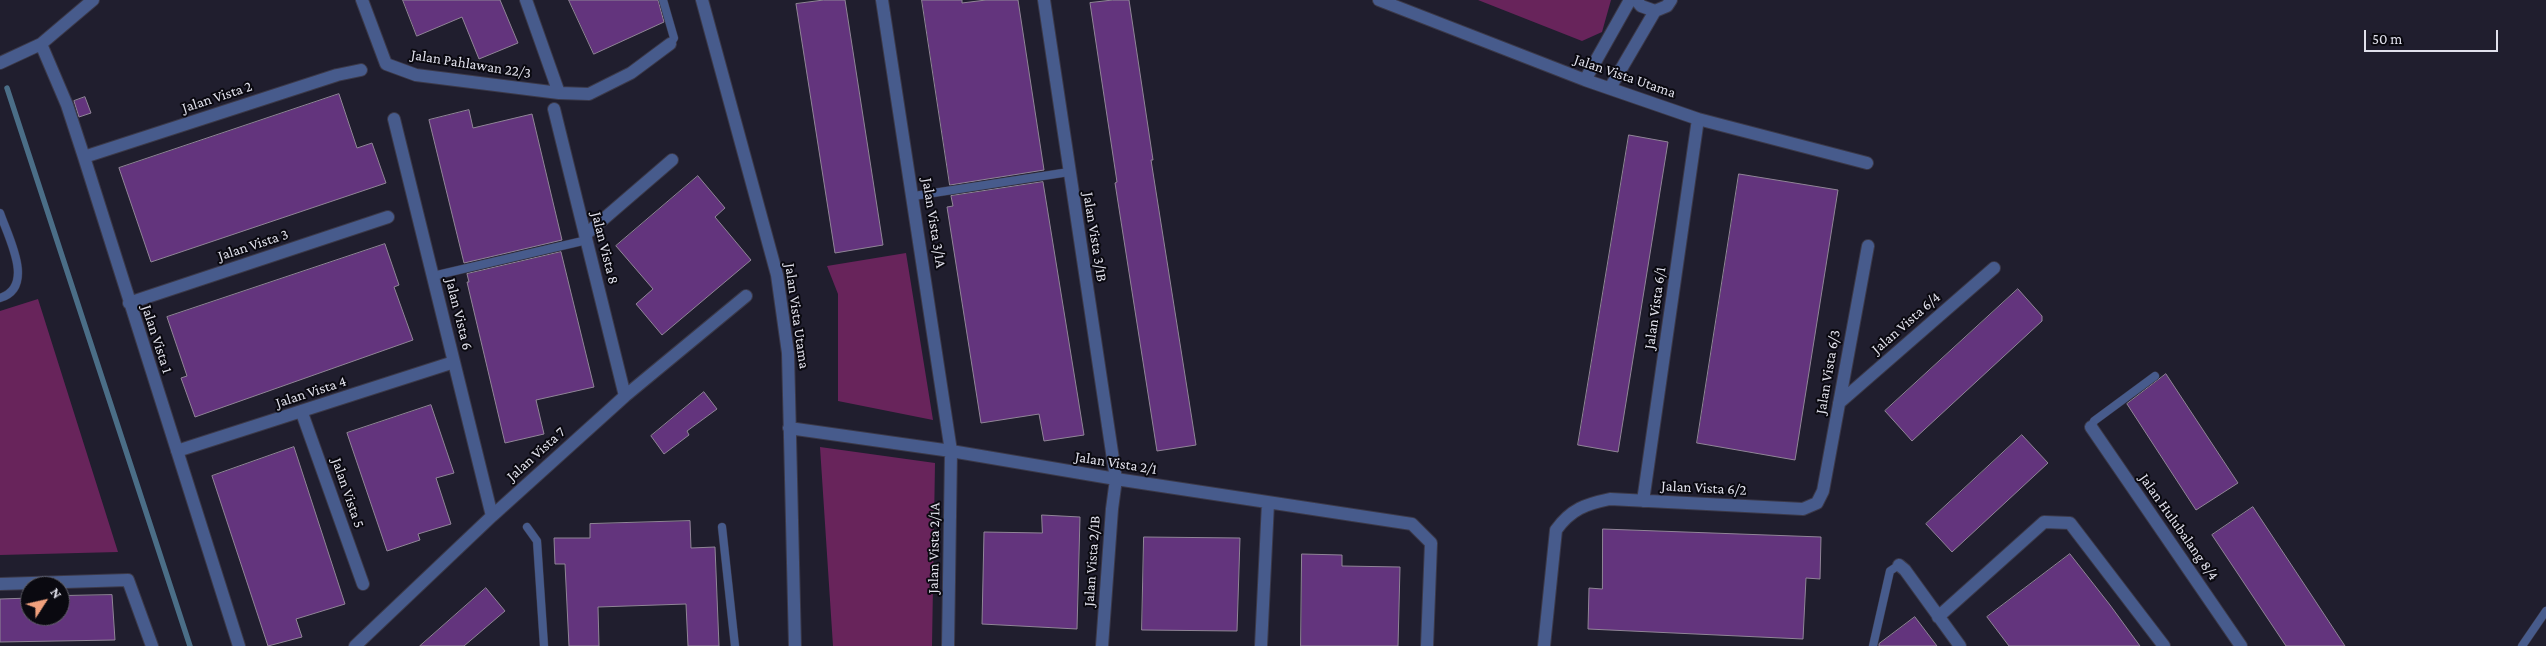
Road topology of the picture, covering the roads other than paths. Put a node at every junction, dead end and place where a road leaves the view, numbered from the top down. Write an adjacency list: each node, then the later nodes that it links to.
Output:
1 (93, 0): 13 (street)
2 (362, 0): 19 (street, Jalan Pahlawan 22/3)
3 (526, 0): 19 (street)
4 (664, 0): 14 (lane)
5 (702, 0): 43 (street, Jalan Vista Utama)
6 (882, 0): 27 (street, Jalan Vista 3/1A)
7 (1044, 0): 26 (street, Jalan Vista 3/1B)
8 (1379, 0): 17 (street, Jalan Vista Utama)
9 (1630, 0): 17 (street)
10 (1636, 0): 12 (street)
11 (1671, 0): 12 (street)
12 (1655, 11): 18 (street)
13 (41, 44): 15 (street); 23 (street, Jalan Vista 1)
14 (670, 44): 19 (street, Jalan Pahlawan 22/3)
15 (0, 63)
16 (361, 70): 23 (street, Jalan Vista 2)
17 (1585, 80): 18 (street, Jalan Vista Utama)
18 (1610, 88): 22 (street, Jalan Vista Utama)
19 (559, 93)
20 (554, 108): 30 (street, Jalan Vista 8)
21 (394, 119): 33 (street, Jalan Vista 6)
22 (1698, 119): 25 (street, Jalan Vista Utama); 47 (street, Jalan Vista 6/1)
23 (84, 157): 36 (street, Jalan Vista 1)
24 (672, 160): 30 (street)
25 (1868, 163)
26 (1069, 172): 27 (lane); 46 (street, Jalan Vista 3/1B)
27 (914, 196): 45 (street, Jalan Vista 3/1A)
28 (0, 213): 35 (lane)
29 (388, 217): 36 (street, Jalan Vista 3)
30 (586, 238): 33 (lane); 39 (street, Jalan Vista 8)
31 (1868, 246): 40 (street, Jalan Vista 6/3)
32 (1994, 268): 40 (street, Jalan Vista 6/4)
33 (433, 276): 37 (street, Jalan Vista 6)
34 (746, 296): 39 (street, Jalan Vista 7)
35 (0, 298)
36 (129, 303): 44 (street, Jalan Vista 1)
37 (454, 362): 41 (street, Jalan Vista 4); 50 (street, Jalan Vista 6)
38 (2155, 376): 42 (lane)
39 (625, 396): 50 (street, Jalan Vista 7)
40 (1839, 403): 49 (street, Jalan Vista 6/3)
41 (302, 413): 44 (street, Jalan Vista 4); 55 (street, Jalan Vista 5)
42 (2091, 427): 72 (street, Jalan Hulubalang 8/4)
43 (789, 428): 45 (street, Jalan Vista 2/1); 63 (street, Jalan Vista Utama)
44 (176, 451): 59 (street, Jalan Vista 1)
45 (951, 451): 46 (street, Jalan Vista 2/1); 64 (street, Jalan Vista 2/1A)
46 (1116, 479): 48 (street, Jalan Vista 2/1); 65 (street, Jalan Vista 2/1B)
47 (1644, 501): 49 (street, Jalan Vista 6/2); 68 (street, Jalan Vista 6/2)
48 (1268, 503): 66 (street); 67 (street, Jalan Vista 2/1)
49 (1817, 503)
50 (492, 516): 60 (street, Jalan Vista 7)
51 (527, 526): 61 (lane)
52 (722, 528): 62 (lane)
53 (1899, 565): 57 (street); 69 (lane)
54 (0, 584): 58 (street)
55 (363, 584)
56 (2546, 611): 73 (lane)
57 (1938, 617): 70 (street); 71 (street)
58 (152, 646)
59 (239, 646)
60 (355, 646)
61 (544, 646)
62 (735, 646)
63 (795, 646)
64 (948, 646)
65 (1102, 646)
66 (1261, 646)
67 (1427, 646)
68 (1544, 646)
69 (1873, 646)
70 (1960, 646)
71 (2164, 646)
72 (2241, 646)
73 (2522, 646)

